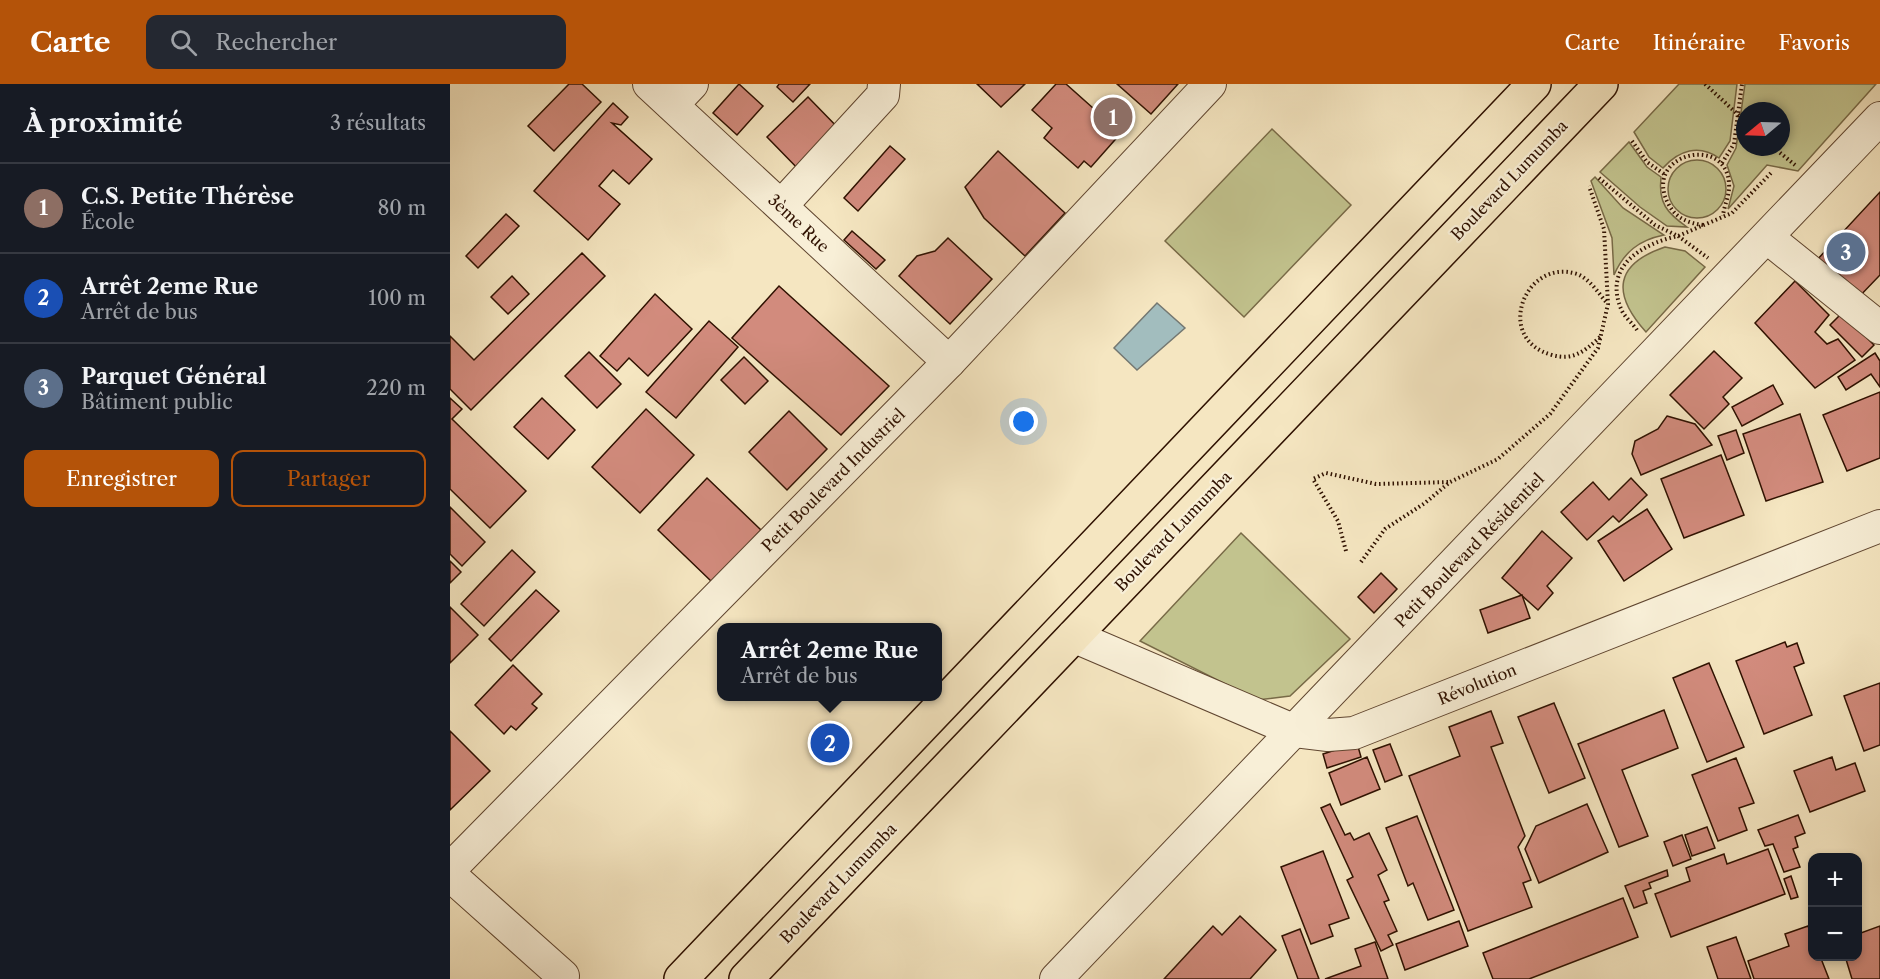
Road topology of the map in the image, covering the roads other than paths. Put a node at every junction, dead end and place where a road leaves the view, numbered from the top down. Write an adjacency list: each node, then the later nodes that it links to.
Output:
1 (884, 84): 7 (street)
2 (1210, 84): 10 (street, Petit Boulevard Industriel)
3 (1534, 84): 17 (highway)
4 (1601, 84): 12 (highway, Boulevard Lumumba)
5 (671, 91): 7 (street, 3ème Rue)
6 (1880, 118): 8 (street, Petit Boulevard Résidentiel)
7 (781, 206): 10 (street, 3ème Rue)
8 (1768, 238): 9 (street); 13 (street, Petit Boulevard Résidentiel)
9 (1880, 328)
10 (949, 362): 14 (street, Petit Boulevard Industriel)
11 (1880, 526): 13 (street, Révolution)
12 (1073, 636): 13 (street, Révolution); 18 (highway, Boulevard Lumumba)
13 (1295, 731): 19 (street, Petit Boulevard Résidentiel)
14 (450, 869)
15 (450, 875): 16 (street)
16 (563, 976)
17 (681, 979)
18 (746, 979)
19 (1056, 979)

